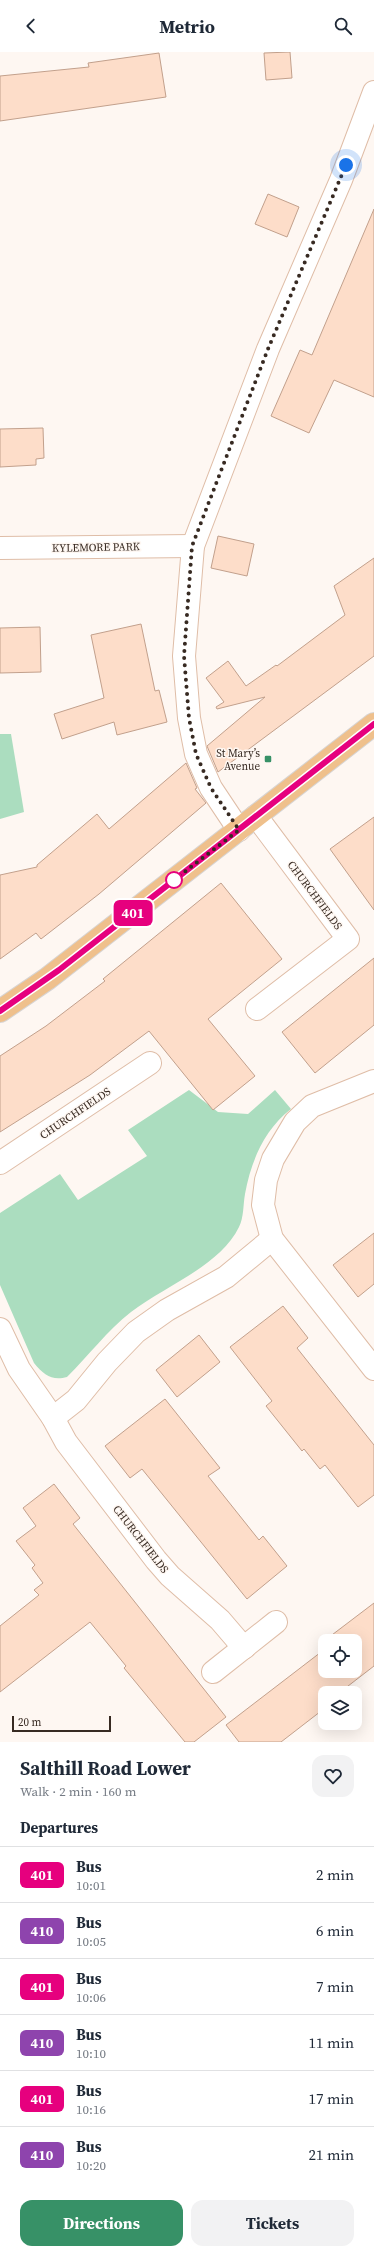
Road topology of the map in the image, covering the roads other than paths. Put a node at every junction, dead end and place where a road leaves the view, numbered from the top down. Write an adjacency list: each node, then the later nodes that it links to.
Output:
1 (374, 92): 2 (street)
2 (192, 546): 3 (street, KYLEMORE PARK); 6 (street)
3 (0, 548)
4 (374, 724): 5 (main road)
5 (256, 816): 6 (main road); 7 (street, CHURCHFIELDS)
6 (239, 830): 8 (main road)
7 (257, 1009)
8 (0, 1011)
9 (150, 1063): 11 (street, CHURCHFIELDS)
10 (374, 1081): 12 (street)
11 (0, 1163)
12 (272, 1239): 14 (street); 15 (street)
13 (0, 1329): 15 (street, CHURCHFIELDS)
14 (374, 1369)
15 (54, 1418): 17 (street, CHURCHFIELDS)
16 (276, 1622): 17 (street)
17 (244, 1648): 18 (street)
18 (213, 1672)

